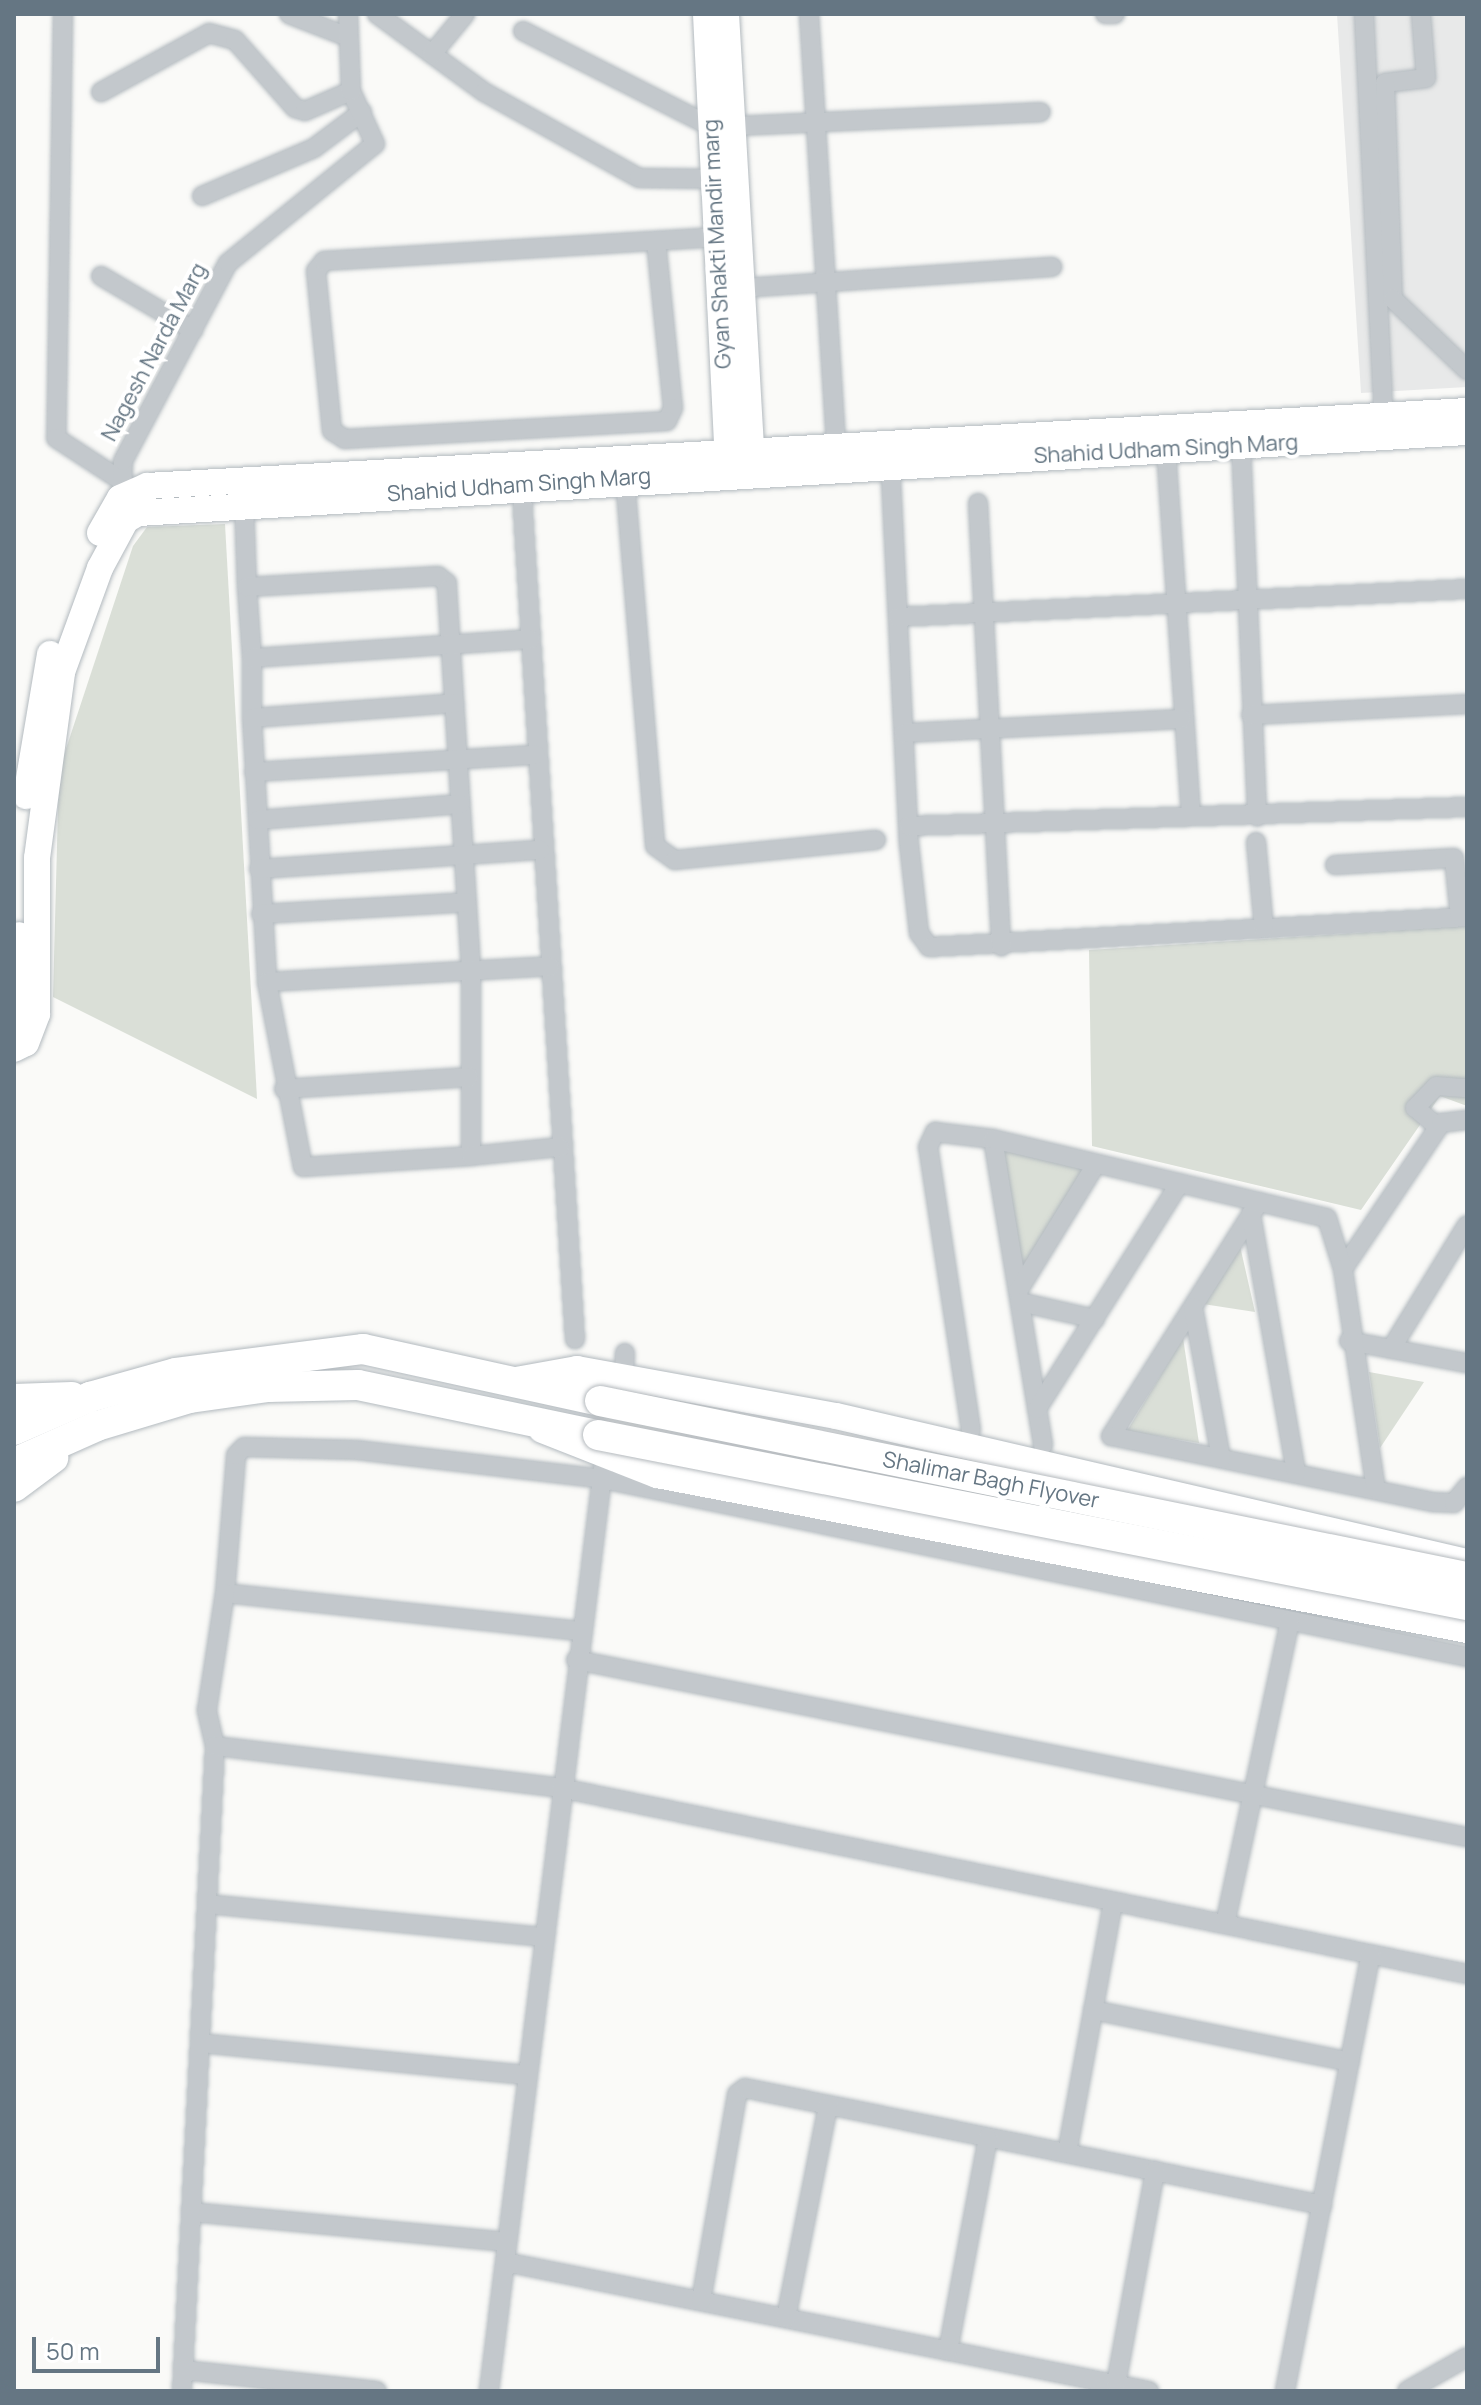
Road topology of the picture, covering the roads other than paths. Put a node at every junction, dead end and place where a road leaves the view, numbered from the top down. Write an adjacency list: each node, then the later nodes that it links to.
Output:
1 (63, 14): 42 (street)
2 (289, 14): 14 (street)
3 (348, 14): 14 (street)
4 (377, 14): 15 (street)
5 (465, 14): 15 (street)
6 (706, 14): 21 (street, Gyan Shakti Mandir marg)
7 (726, 14): 21 (street, Gyan Shakti Mandir marg)
8 (809, 14): 20 (street)
9 (1105, 14): 10 (street)
10 (1115, 14)
11 (1364, 14): 33 (street)
12 (1421, 14): 31 (street)
13 (523, 31): 21 (street)
14 (348, 37): 16 (street)
15 (432, 54): 22 (street)
16 (351, 91): 17 (street); 18 (street, Nagesh Narda Marg)
17 (101, 92)
18 (362, 112): 23 (street); 30 (street, Nagesh Narda Marg)
19 (1041, 112): 20 (street)
20 (816, 123): 21 (street); 28 (street)
21 (722, 127): 22 (street, Gyan Shakti Mandir marg)
22 (725, 179): 24 (street, Gyan Shakti Mandir marg); 29 (street, Gyan Shakti Mandir marg)
23 (202, 196)
24 (717, 237): 25 (street); 39 (street, Gyan Shakti Mandir marg)
25 (656, 241): 25 (street)
26 (1052, 267): 28 (street)
27 (101, 276): 30 (street)
28 (826, 282): 29 (street); 36 (street)
29 (742, 288): 39 (street, Gyan Shakti Mandir marg)
30 (193, 330): 42 (street, Nagesh Narda Marg)
31 (1467, 370)
32 (1467, 411): 33 (street, Shahid Udham Singh Marg)
33 (1384, 416): 38 (street, Shahid Udham Singh Marg)
34 (1467, 432): 35 (street, Shahid Udham Singh Marg)
35 (1241, 445): 37 (street, Shahid Udham Singh Marg); 47 (street)
36 (836, 446): 38 (street, Shahid Udham Singh Marg); 39 (street, Shahid Udham Singh Marg)
37 (1166, 449): 38 (street, Shahid Udham Singh Marg); 48 (street)
38 (890, 453): 39 (street, Shahid Udham Singh Marg); 50 (street)
39 (740, 462): 40 (street, Shahid Udham Singh Marg); 41 (street, Shahid Udham Singh Marg)
40 (520, 475): 41 (street, Shahid Udham Singh Marg); 42 (street, Shahid Udham Singh Marg); 43 (street, Shahid Udham Singh Marg); 51 (street)
41 (625, 479): 71 (street)
42 (123, 500): 43 (street, Shahid Udham Singh Marg); 85 (street); 86 (street)
43 (244, 502): 45 (street)
44 (978, 503): 49 (street)
45 (247, 587): 52 (street); 53 (street)
46 (1467, 589): 47 (street)
47 (1245, 600): 48 (street); 56 (street)
48 (1175, 604): 49 (street); 58 (street)
49 (983, 613): 50 (street); 59 (street)
50 (898, 617): 60 (street)
51 (530, 639): 52 (street); 61 (street)
52 (449, 645): 53 (street); 54 (street)
53 (252, 658): 57 (street)
54 (454, 703): 57 (street); 62 (street)
55 (1467, 704): 56 (street)
56 (1251, 715): 67 (street)
57 (252, 718): 63 (street)
58 (1182, 719): 59 (street); 66 (street)
59 (990, 729): 60 (street); 69 (street)
60 (904, 733): 70 (street)
61 (535, 755): 62 (street); 73 (street)
62 (458, 760): 63 (street); 64 (street)
63 (254, 772): 68 (street)
64 (460, 804): 68 (street); 74 (street)
65 (1467, 807): 67 (street)
66 (1191, 816): 67 (street); 69 (street)
67 (1257, 817)
68 (258, 820): 76 (street)
69 (997, 822): 70 (street); 81 (street)
70 (909, 826): 81 (street)
71 (876, 840)
72 (1256, 842): 80 (street)
73 (540, 850): 74 (street); 82 (street)
74 (462, 855): 76 (street); 77 (street)
75 (1335, 865): 79 (street)
76 (259, 869): 78 (street)
77 (467, 902): 78 (street); 83 (street)
78 (261, 914): 84 (street)
79 (1463, 917): 80 (street)
80 (1264, 929): 81 (street)
81 (1001, 946)
82 (550, 966): 83 (street); 93 (street)
83 (471, 969): 84 (street); 87 (street)
84 (267, 982): 89 (street)
85 (14, 1023)
86 (14, 1049)
87 (469, 1077): 89 (street); 94 (street)
88 (1467, 1088): 91 (street)
89 (284, 1089): 94 (street)
90 (1467, 1120): 91 (street)
91 (1438, 1127): 99 (street)
92 (993, 1139): 95 (street); 100 (street); 113 (street)
93 (560, 1147): 94 (street); 103 (street)
94 (471, 1156)
95 (1096, 1164): 96 (street); 100 (street)
96 (1180, 1183): 97 (street); 102 (street)
97 (1255, 1208): 99 (street); 101 (street); 118 (street)
98 (1467, 1225): 105 (street)
99 (1343, 1269): 104 (street)
100 (1019, 1296): 102 (street); 110 (street)
101 (1193, 1307): 116 (street); 116 (street)
102 (1095, 1319): 110 (street)
103 (575, 1339)
104 (1349, 1341): 105 (street); 121 (street)
105 (1391, 1349): 106 (street)
106 (1467, 1363)
107 (516, 1380): 108 (main road, Shalimar Bagh Flyover); 122 (street); 123 (main road, Shalimar Bagh Flyover, bridge)
108 (90, 1397): 109 (main road); 112 (main road)
109 (14, 1399)
110 (1037, 1409): 114 (street)
111 (97, 1426): 115 (main road, Shalimar Bagh Flyover); 117 (main road); 119 (main road)
112 (14, 1430)
113 (971, 1430)
114 (1043, 1445)
115 (601, 1457): 124 (street); 125 (main road, Shalimar Bagh Flyover, bridge); 126 (street); 127 (street); 129 (street)
116 (1221, 1458): 118 (street)
117 (14, 1463)
118 (1296, 1473): 121 (street)
119 (14, 1487)
120 (1467, 1487): 121 (street)
121 (1376, 1489)
122 (1387, 1543): 123 (street); 126 (street)
123 (1466, 1565)
124 (225, 1593): 129 (street); 132 (street)
125 (1467, 1605)
126 (1365, 1619): 127 (street); 128 (street); 130 (street)
127 (1290, 1621): 134 (street)
128 (1467, 1630)
129 (580, 1631): 131 (street)
130 (1467, 1657)
131 (576, 1660): 133 (street); 134 (street)
132 (215, 1746): 133 (street); 137 (street)
133 (561, 1788): 136 (street); 139 (street)
134 (1253, 1795): 135 (street); 138 (street)
135 (1467, 1837)
136 (1113, 1902): 138 (street); 142 (street)
137 (207, 1904): 139 (street); 143 (street)
138 (1225, 1924): 140 (street)
139 (543, 1937): 145 (street)
140 (1371, 1954): 141 (street); 144 (street)
141 (1467, 1974)
142 (1093, 2010): 144 (street); 148 (street)
143 (200, 2043): 145 (street); 151 (street)
144 (1350, 2062): 150 (street)
145 (527, 2075): 152 (street)
146 (828, 2105): 147 (street); 154 (street); 155 (street)
147 (988, 2138): 148 (street); 156 (street)
148 (1067, 2153): 149 (street)
149 (1155, 2171): 150 (street); 159 (street)
150 (1322, 2205): 164 (street)
151 (191, 2212): 152 (street); 158 (street)
152 (507, 2242): 153 (street)
153 (505, 2262): 154 (street); 162 (street)
154 (701, 2301): 155 (street)
155 (786, 2318): 156 (street)
156 (948, 2351): 159 (street)
157 (1467, 2357): 165 (street)
158 (183, 2370): 160 (street); 161 (street)
159 (1104, 2385): 163 (street)
160 (182, 2391)
161 (377, 2391)
162 (489, 2391)
163 (1149, 2391)
164 (1285, 2391)
165 (1407, 2391)

